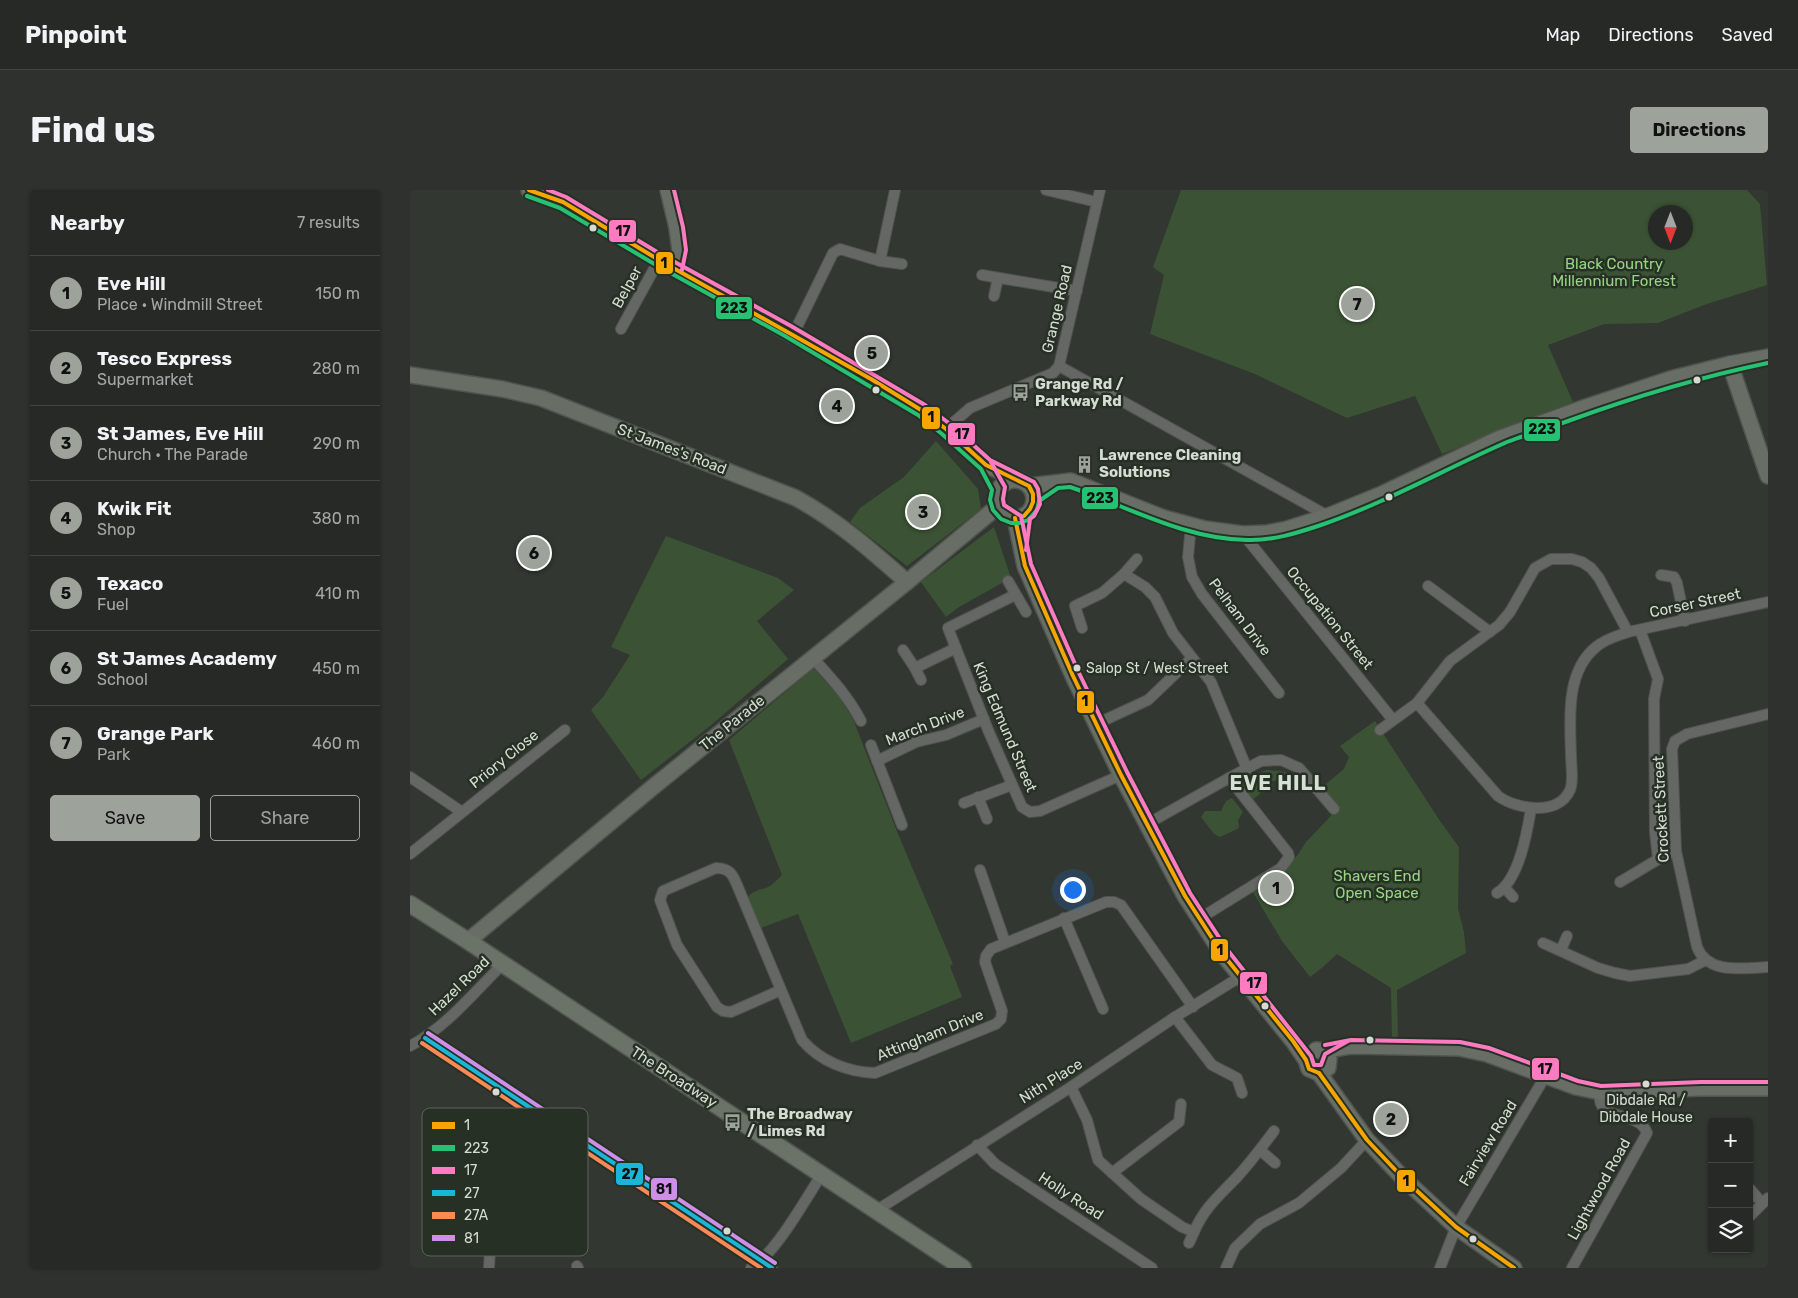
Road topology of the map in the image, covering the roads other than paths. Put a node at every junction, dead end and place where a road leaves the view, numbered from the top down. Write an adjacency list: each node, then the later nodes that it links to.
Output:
1 (668, 190): 10 (main road)
2 (895, 190): 8 (street)
3 (1046, 190): 6 (street)
4 (1100, 190): 6 (street, Grange Road)
5 (539, 191): 7 (main road)
6 (1097, 202): 13 (street, Grange Road)
7 (659, 260): 10 (main road); 15 (street, Belper)
8 (880, 261): 9 (street); 16 (street)
9 (902, 264)
10 (676, 269): 16 (main road)
11 (982, 275): 12 (street)
12 (998, 278): 13 (street); 14 (street)
13 (1077, 291): 19 (street, Grange Road)
14 (994, 296)
15 (621, 329)
16 (793, 335): 21 (main road)
17 (1768, 357): 18 (main road)
18 (1730, 364): 23 (main road); 27 (main road)
19 (1059, 366): 21 (street, Grange Road); 27 (street)
20 (410, 374): 35 (main road, St James's Road)
21 (946, 429): 22 (main road)
22 (986, 465): 24 (main road); 25 (main road)
23 (1768, 476)
24 (1028, 488): 25 (main road); 28 (main road); 29 (main road)
25 (999, 489): 26 (main road)
26 (998, 507): 28 (main road); 35 (main road, The Parade)
27 (1328, 516): 30 (main road)
28 (1019, 517): 57 (main road)
29 (1191, 525): 30 (main road); 51 (street, Pelham Drive)
30 (1243, 534): 55 (street, Occupation Street)
31 (1137, 559): 32 (street)
32 (1124, 574): 41 (street); 48 (street)
33 (1661, 575): 40 (street)
34 (1008, 581): 37 (street)
35 (907, 582): 47 (main road, The Parade)
36 (1428, 586): 43 (street)
37 (1015, 595): 39 (street); 45 (street, King Edmund Street)
38 (1768, 602): 40 (street, Corser Street)
39 (1026, 612)
40 (1684, 621): 42 (street, Corser Street)
41 (1082, 628)
42 (1640, 630): 44 (street, Corser Street); 77 (street)
43 (1490, 632): 44 (street); 52 (street)
44 (1628, 632): 70 (street, Corser Street)
45 (956, 648): 49 (street); 54 (street, King Edmund Street)
46 (903, 650): 49 (street)
47 (812, 657): 56 (street); 85 (main road, The Parade)
48 (1192, 658): 57 (street); 62 (street)
49 (916, 668): 50 (street)
50 (921, 680)
51 (1278, 693)
52 (1417, 703): 55 (street); 70 (street)
53 (1768, 714): 75 (street, Crockett Street)
54 (984, 719): 61 (street, March Drive); 66 (street, King Edmund Street)
55 (1393, 720): 59 (street)
56 (861, 721)
57 (1096, 724): 63 (main road)
58 (566, 730): 71 (street, Priory Close)
59 (1380, 730)
60 (871, 745): 61 (street, March Drive)
61 (877, 761): 73 (street, March Drive)
62 (1247, 769): 65 (street); 69 (street)
63 (1121, 775): 66 (street, King Edmund Street); 74 (main road)
64 (410, 777): 71 (street)
65 (1228, 778): 74 (street); 83 (street)
66 (1012, 785): 67 (street)
67 (978, 797): 68 (street); 72 (street)
68 (964, 803)
69 (1334, 809)
70 (1531, 809): 80 (street)
71 (462, 812): 76 (street, Priory Close)
72 (987, 819)
73 (902, 824)
74 (1147, 824): 83 (main road)
75 (1676, 851): 77 (street); 89 (street, Crockett Street)
76 (410, 854)
77 (1658, 859): 79 (street)
78 (980, 870): 86 (street)
79 (1620, 882)
80 (1513, 897)
81 (410, 904): 85 (main road, The Broadway)
82 (1064, 918): 86 (street, Attingham Drive); 94 (street, Attingham Drive); 95 (street)
83 (1199, 919): 92 (main road)
84 (1567, 936): 88 (street)
85 (468, 941): 90 (main road, The Broadway)
86 (1005, 942): 93 (street, Attingham Drive)
87 (1543, 943): 88 (street)
88 (1561, 950): 89 (street)
89 (1706, 960): 91 (street)
90 (503, 964): 97 (street, Hazel Road); 114 (main road, The Broadway)
91 (1768, 967)
92 (1240, 977): 94 (street, Nith Place); 99 (main road)
93 (781, 990): 93 (street, Attingham Drive)
94 (1193, 1006): 96 (street, Nith Place)
95 (1103, 1009)
96 (1175, 1017): 101 (street, Nith Place); 104 (street)
97 (425, 1038): 98 (street, Hazel Road); 106 (street)
98 (410, 1046)
99 (1320, 1064): 100 (main road); 108 (main road)
100 (1546, 1075): 103 (main road); 119 (street, Fairview Road)
101 (1071, 1087): 109 (street, Nith Place); 113 (street)
102 (1768, 1088): 103 (main road)
103 (1600, 1092): 130 (street, Lightwood Road)
104 (1242, 1093)
105 (1181, 1104): 113 (street)
106 (529, 1108)
107 (1274, 1132): 111 (street)
108 (1367, 1140): 119 (main road); 127 (street)
109 (977, 1145): 117 (street, Nith Place); 126 (street, Holly Road)
110 (588, 1147): 122 (street)
111 (1260, 1150): 112 (street); 120 (street)
112 (1275, 1163)
113 (1112, 1173): 120 (street)
114 (822, 1174): 117 (main road, The Broadway); 122 (street)
115 (1753, 1191): 116 (street)
116 (1765, 1201): 118 (street)
117 (877, 1210): 125 (main road, The Broadway)
118 (1753, 1213)
119 (1456, 1227): 128 (street, Fairview Road); 129 (main road)
120 (1194, 1232): 121 (street)
121 (1188, 1243)
122 (762, 1261): 123 (street); 124 (street)
123 (751, 1268)
124 (772, 1268)
125 (963, 1268)
126 (1152, 1268)
127 (1226, 1268)
128 (1440, 1268)
129 (1514, 1268)
130 (1572, 1268)

